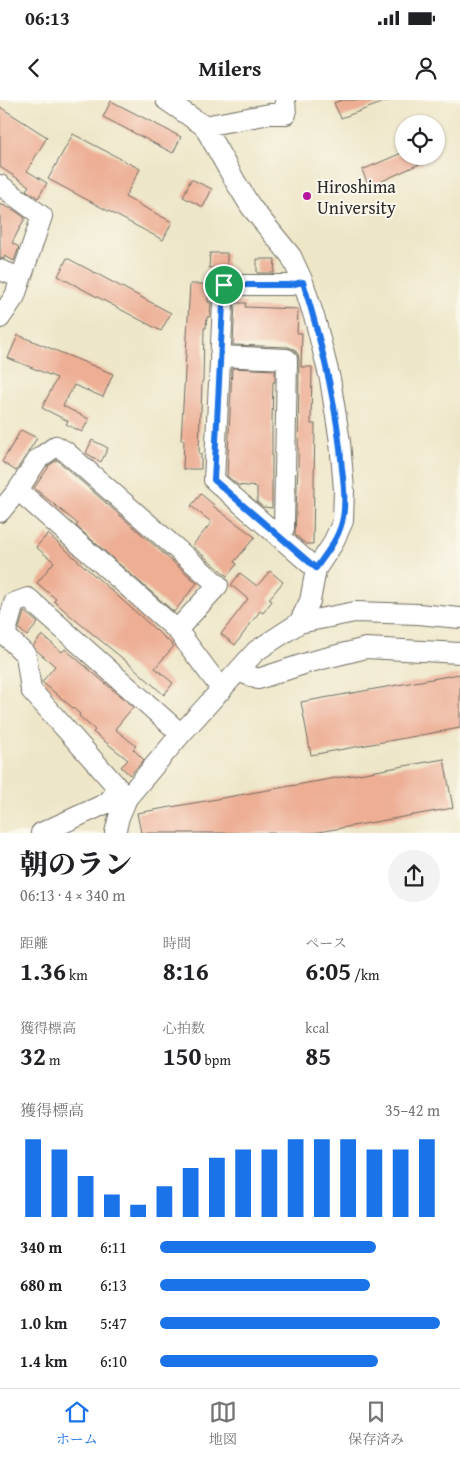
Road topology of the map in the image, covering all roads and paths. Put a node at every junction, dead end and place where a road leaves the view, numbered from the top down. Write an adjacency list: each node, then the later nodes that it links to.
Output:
1 (166, 100): 3 (street)
2 (285, 100): 3 (street)
3 (204, 126): 7 (street)
4 (0, 185): 6 (street)
5 (0, 270): 6 (street)
6 (21, 278): 8 (street)
7 (303, 282): 9 (street); 13 (street)
8 (0, 318)
9 (220, 356): 12 (street); 12 (street)
10 (18, 490): 11 (street); 16 (street); 16 (street)
11 (1, 508)
12 (277, 534): 13 (street)
13 (316, 568): 15 (street)
14 (460, 618): 15 (street)
15 (299, 623): 18 (street)
16 (177, 630): 19 (street)
17 (460, 652): 18 (street)
18 (238, 671): 19 (street)
19 (222, 690): 20 (street)
20 (181, 734): 21 (street); 21 (street)
21 (119, 800): 22 (street); 23 (street)
22 (41, 833)
23 (115, 833)

